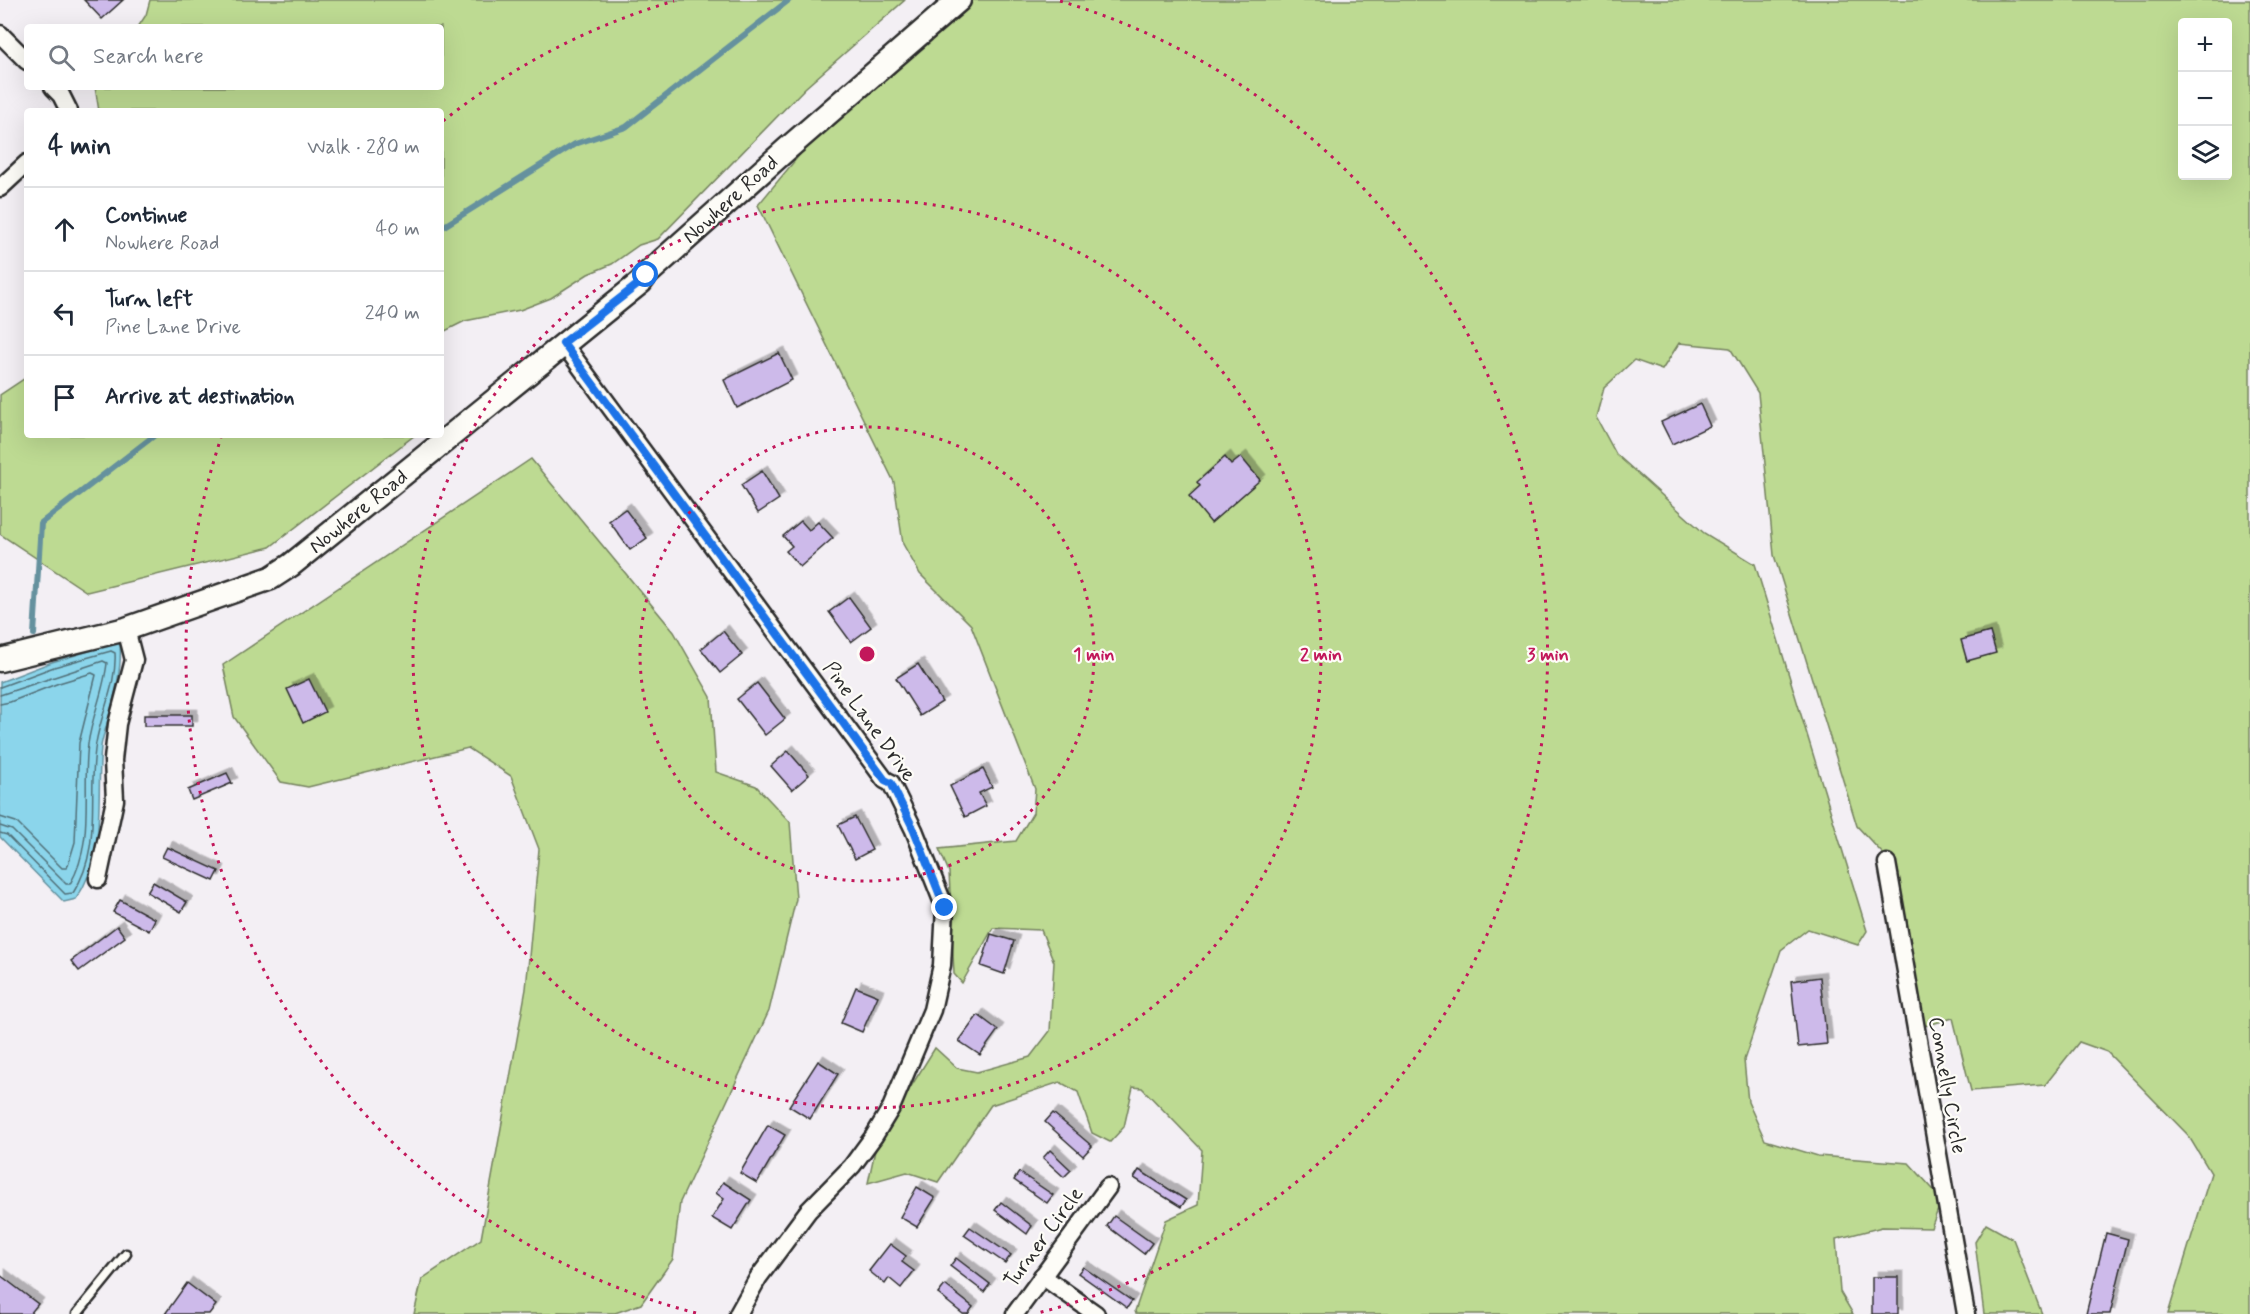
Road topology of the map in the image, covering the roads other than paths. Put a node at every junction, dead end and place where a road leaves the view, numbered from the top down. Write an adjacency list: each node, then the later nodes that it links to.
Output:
1 (959, 0): 8 (street, Nowhere Road)
2 (0, 34): 3 (street)
3 (24, 58)
4 (56, 90): 5 (street)
5 (68, 108)
6 (24, 166): 7 (street)
7 (0, 188)
8 (563, 343): 9 (street, Nowhere Road); 17 (street, Pine Lane Drive)
9 (126, 629): 10 (street, Nowhere Road); 12 (street)
10 (0, 660)
11 (1887, 863): 20 (street, Connelly Circle)
12 (98, 879)
13 (1108, 1187): 15 (street, Turner Circle)
14 (126, 1254): 16 (lane)
15 (1042, 1276): 18 (street, Turner Circle); 19 (street)
16 (77, 1314)
17 (738, 1314)
18 (1016, 1314)
19 (1096, 1314)
20 (1966, 1314)

